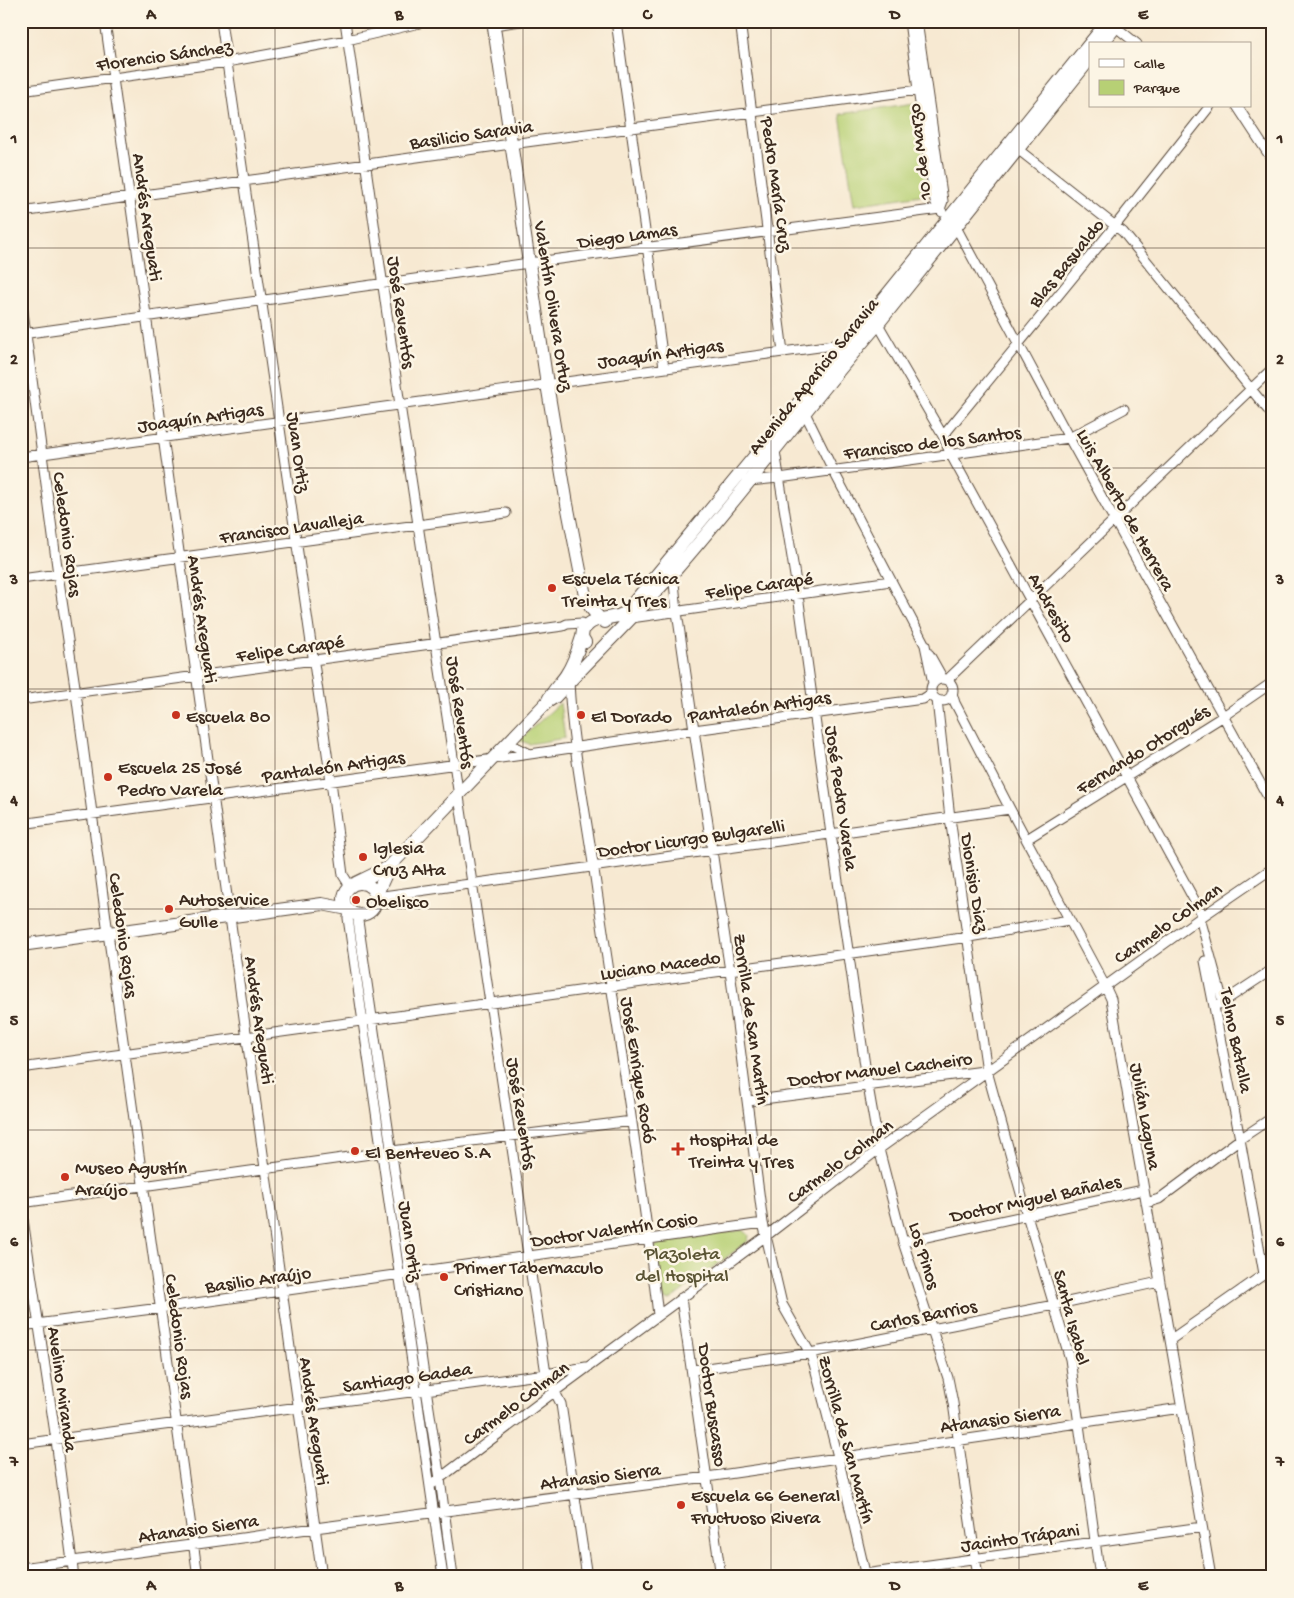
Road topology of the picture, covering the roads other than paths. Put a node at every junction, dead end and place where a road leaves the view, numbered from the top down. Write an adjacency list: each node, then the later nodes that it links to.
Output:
1 (105, 21): 19 (street, Andrés Areguati)
2 (222, 21): 18 (street, Juan Ortiz)
3 (345, 21): 12 (street, José Reventós)
4 (428, 21): 12 (street, Florencio Sánchez)
5 (521, 21): 11 (street)
6 (616, 21): 25 (street)
7 (740, 21): 24 (street, Pedro María Cruz)
8 (909, 21): 20 (street, 10 de Marzo)
9 (917, 21): 20 (street, 10 de Marzo)
10 (1113, 22): 13 (street, Avenida Aparicio Saravia); 14 (street); 15 (street)
11 (494, 23): 26 (street, Valentín Olivera Ortuz)
12 (347, 40): 18 (street, Florencio Sánchez); 29 (street, José Reventós)
13 (1097, 42)
14 (1103, 42)
15 (1136, 42)
16 (1089, 52): 27 (street, Avenida Aparicio Saravia)
17 (1089, 59): 27 (street, Avenida Aparicio Saravia)
18 (227, 62): 19 (street, Florencio Sánchez); 30 (street, Juan Ortiz)
19 (113, 78): 21 (street, Florencio Sánchez); 31 (street, Andrés Areguati)
20 (922, 89): 24 (street, Basilicio Saravia); 32 (street, 10 de Marzo)
21 (21, 91)
22 (1208, 108): 35 (street, Blas Basualdo)
23 (1238, 108): 28 (street)
24 (752, 112): 25 (street, Basilicio Saravia); 36 (street, Pedro María Cruz)
25 (631, 128): 26 (street, Basilicio Saravia); 37 (street)
26 (511, 144): 29 (street, Basilicio Saravia); 38 (street, Valentín Olivera Ortuz)
27 (1014, 146): 34 (street, Avenida Aparicio Saravia); 35 (street)
28 (1273, 162)
29 (365, 164): 30 (street, Basilicio Saravia); 39 (street, José Reventós)
30 (244, 181): 31 (street, Basilicio Saravia); 41 (street, Juan Ortiz)
31 (130, 197): 33 (street, Basilicio Saravia); 42 (street, Andrés Areguati)
32 (940, 209): 34 (street, Luis Alberto de Herrera); 36 (street, Diego Lamas)
33 (21, 212)
34 (951, 224): 43 (street, Avenida Aparicio Saravia); 45 (street, Luis Alberto de Herrera)
35 (1115, 226): 45 (street, Blas Basualdo); 51 (street)
36 (768, 232): 37 (street, Diego Lamas); 47 (street, Pedro María Cruz)
37 (647, 248): 38 (street, Diego Lamas); 48 (street)
38 (530, 263): 39 (street, Diego Lamas); 50 (street, Valentín Olivera Ortuz)
39 (382, 284): 41 (street, Diego Lamas); 52 (street, José Reventós)
40 (21, 298): 44 (street, Celedonio Rojas)
41 (262, 301): 42 (street, Diego Lamas); 56 (street, Juan Ortiz)
42 (146, 316): 44 (street, Diego Lamas); 58 (street, Andrés Areguati)
43 (874, 320): 46 (street, Avenida Aparicio Saravia); 57 (street, Andresito)
44 (24, 334): 61 (street, Celedonio Rojas)
45 (1019, 344): 57 (street, Blas Basualdo); 59 (street, Luis Alberto de Herrera)
46 (852, 346): 47 (street, Joaquín Artigas); 54 (street, Avenida Aparicio Saravia)
47 (783, 352): 48 (street, Joaquín Artigas)
48 (664, 368): 50 (street, Joaquín Artigas)
49 (1273, 368): 51 (street)
50 (547, 384): 52 (street, Joaquín Artigas); 77 (street, Valentín Olivera Ortuz)
51 (1252, 389): 55 (street); 68 (street)
52 (400, 405): 56 (street, Joaquín Artigas); 69 (street, José Reventós)
53 (1124, 409): 59 (street, Francisco de los Santos)
54 (801, 410): 60 (street, Avenida Aparicio Saravia); 64 (street); 65 (street, Avenida Aparicio Saravia)
55 (1273, 416)
56 (279, 422): 58 (street, Joaquín Artigas); 70 (street, Juan Ortiz)
57 (943, 436): 62 (street, Andresito)
58 (163, 438): 61 (street, Joaquín Artigas); 71 (street, Andrés Areguati)
59 (1069, 438): 62 (street, Francisco de los Santos); 68 (street, Luis Alberto de Herrera)
60 (775, 451): 65 (street, Avenida Aparicio Saravia); 66 (street, José Pedro Varela)
61 (42, 454): 63 (street, Joaquín Artigas); 73 (street, Celedonio Rojas)
62 (951, 455): 64 (street, Francisco de los Santos); 78 (street, Andresito)
63 (21, 457)
64 (833, 470): 66 (street, Francisco de los Santos); 75 (street)
65 (745, 478): 66 (street, Francisco de los Santos); 72 (street, Avenida Aparicio Saravia); 81 (street, Avenida Aparicio Saravia)
66 (779, 478): 76 (street, José Pedro Varela)
67 (506, 512): 69 (street, Francisco Lavalleja)
68 (1115, 520): 78 (street); 99 (street, Luis Alberto de Herrera)
69 (418, 525): 70 (street, Francisco Lavalleja); 84 (street, José Reventós)
70 (296, 542): 71 (street, Francisco Lavalleja); 87 (street, Juan Ortiz)
71 (180, 558): 73 (street, Francisco Lavalleja); 88 (street, Andrés Areguati)
72 (673, 573): 79 (street, Zorrilla de San Martín); 80 (street, Avenida Aparicio Saravia)
73 (58, 574): 74 (street, Francisco Lavalleja); 93 (street, Celedonio Rojas)
74 (21, 579)
75 (891, 581): 76 (street, Felipe Carapé); 85 (street)
76 (798, 595): 79 (street, Felipe Carapé); 98 (street, José Pedro Varela)
77 (585, 596): 81 (street, Valentín Olivera Ortuz); 82 (street, Valentín Olivera Ortuz)
78 (1031, 600): 89 (street); 106 (street, Andresito)
79 (677, 612): 80 (street, Felipe Carapé); 100 (street, Zorrilla de San Martín)
80 (631, 618): 83 (street, Avenida Aparicio Saravia)
81 (601, 619): 82 (street); 83 (street)
82 (582, 630): 84 (street, Felipe Carapé); 86 (street); 97 (street, Avenida Aparicio Saravia)
83 (609, 640): 86 (street, Avenida Aparicio Saravia)
84 (436, 644): 87 (street, Felipe Carapé); 105 (street, José Reventós)
85 (925, 645): 89 (street); 92 (street)
86 (600, 650): 90 (street, Avenida Aparicio Saravia)
87 (313, 660): 88 (street, Felipe Carapé); 107 (street, Juan Ortiz)
88 (196, 677): 93 (street, Felipe Carapé); 109 (street, Andrés Areguati)
89 (945, 680): 92 (street); 94 (street)
90 (569, 682): 97 (street, Avenida Aparicio Saravia); 102 (street, José Enrique Rodó)
91 (1273, 682): 99 (street, Fernando Otorgués)
92 (933, 684): 95 (street)
93 (76, 693): 96 (street, Felipe Carapé); 112 (street, Celedonio Rojas)
94 (952, 693): 95 (street); 111 (street, Julián Laguna)
95 (934, 697): 98 (street, Pantaleón Artigas); 113 (street, Dionisio Diaz)
96 (21, 700)
97 (547, 702): 101 (street, Avenida Aparicio Saravia)
98 (815, 713): 100 (street, Pantaleón Artigas); 115 (street, José Pedro Varela)
99 (1222, 717): 106 (street, Fernando Otorgués); 110 (street, Luis Alberto de Herrera)
100 (694, 730): 102 (street, Pantaleón Artigas); 117 (street, Zorrilla de San Martín)
101 (508, 743): 103 (street); 104 (street, Avenida Aparicio Saravia)
102 (576, 748): 103 (street, Pantaleón Artigas); 119 (street, José Enrique Rodó)
103 (530, 754): 104 (street, Pantaleón Artigas)
104 (491, 759): 105 (street, Pantaleón Artigas); 108 (street, Avenida Aparicio Saravia)
105 (454, 764): 107 (street, Pantaleón Artigas); 108 (street, José Reventós)
106 (1126, 776): 116 (street, Fernando Otorgués); 127 (street, Andresito)
107 (331, 781): 109 (street, Pantaleón Artigas); 122 (street, Juan Ortiz)
108 (458, 794): 118 (street, Avenida Aparicio Saravia); 121 (street, José Reventós)
109 (212, 797): 112 (street, Pantaleón Artigas); 126 (street, Andrés Areguati)
110 (1273, 806)
111 (1010, 809): 113 (street, Doctor Licurgo Bulgarelli); 116 (street, Julián Laguna)
112 (92, 814): 114 (street, Pantaleón Artigas); 129 (street, Celedonio Rojas)
113 (950, 818): 115 (street, Doctor Licurgo Bulgarelli); 130 (street, Dionisio Diaz)
114 (21, 824)
115 (831, 834): 117 (street, Doctor Licurgo Bulgarelli); 132 (street, José Pedro Varela)
116 (1027, 839): 128 (street, Julián Laguna)
117 (712, 850): 119 (street, Doctor Licurgo Bulgarelli); 135 (street, Zorrilla de San Martín)
118 (389, 867): 122 (street, Avenida Aparicio Saravia); 123 (street, Avenida Aparicio Saravia)
119 (593, 867): 121 (street, Doctor Licurgo Bulgarelli); 137 (street, José Enrique Rodó)
120 (1273, 868): 127 (street, Carmelo Colman)
121 (472, 884): 123 (street, Doctor Licurgo Bulgarelli); 139 (street, José Reventós)
122 (351, 887): 123 (street); 124 (street, Avenida Aparicio Saravia); 125 (street)
123 (376, 896): 125 (street)
124 (322, 904): 125 (street); 126 (street)
125 (352, 911): 141 (street, Juan Ortiz)
126 (230, 916): 129 (street); 142 (street, Andrés Areguati)
127 (1201, 917): 136 (street, Carmelo Colman); 138 (street, Andresito)
128 (1069, 920): 130 (street, Luciano Macedo); 136 (street, Julián Laguna)
129 (108, 933): 131 (street); 143 (street, Celedonio Rojas)
130 (968, 937): 132 (street, Luciano Macedo); 145 (street, Dionisio Diaz)
131 (21, 945)
132 (849, 954): 135 (street, Luciano Macedo); 146 (street, José Pedro Varela)
133 (1205, 961): 140 (street, Telmo Batalla)
134 (1273, 969): 138 (street)
135 (730, 971): 137 (street, Luciano Macedo); 147 (street, Zorrilla de San Martín)
136 (1105, 986): 145 (street, Carmelo Colman); 156 (street, Julián Laguna)
137 (610, 988): 139 (street, Luciano Macedo); 149 (street, José Enrique Rodó)
138 (1223, 1002): 140 (street)
139 (490, 1003): 141 (street, Luciano Macedo); 150 (street, José Reventós)
140 (1215, 1007): 151 (street, Telmo Batalla)
141 (368, 1020): 142 (street, Luciano Macedo); 153 (street, Juan Ortiz)
142 (247, 1037): 143 (street, Luciano Macedo); 154 (street, Andrés Areguati)
143 (125, 1054): 144 (street, Luciano Macedo); 155 (street, Celedonio Rojas)
144 (21, 1068)
145 (987, 1070): 146 (street, Doctor Manuel Cacheiro); 152 (street, Carmelo Colman); 159 (street, Santa Isabel)
146 (868, 1086): 147 (street, Doctor Manuel Cacheiro); 152 (street, José Pedro Varela)
147 (748, 1101): 160 (street, Zorrilla de San Martín)
148 (1273, 1117): 151 (street, Doctor Miguel Bañales)
149 (632, 1121): 150 (street); 162 (street, José Enrique Rodó)
150 (510, 1136): 153 (street); 164 (street, José Reventós)
151 (1240, 1138): 157 (street, Doctor Miguel Bañales); 168 (street, Telmo Batalla)
152 (879, 1149): 161 (street, Carmelo Colman); 163 (street, Los Pinos)
153 (388, 1151): 154 (street); 166 (street, Juan Ortiz); 167 (street, Juan Ortiz)
154 (265, 1169): 155 (street); 170 (street, Andrés Areguati)
155 (143, 1186): 158 (street); 173 (street, Celedonio Rojas)
156 (1144, 1190): 157 (street, Julián Laguna); 159 (street, Doctor Miguel Bañales)
157 (1146, 1203): 169 (street, Julián Laguna)
158 (21, 1204): 175 (street, Avelino Miranda)
159 (1027, 1215): 163 (street, Doctor Miguel Bañales); 172 (street, Santa Isabel)
160 (763, 1223): 161 (street, Zorrilla de San Martín); 162 (street, Doctor Valentín Cosio)
161 (766, 1236): 171 (street, Carmelo Colman); 179 (street, Zorrilla de San Martín)
162 (649, 1238): 164 (street, Doctor Valentín Cosio); 174 (street, José Enrique Rodó)
163 (903, 1242): 177 (street, Los Pinos)
164 (528, 1257): 166 (street, Doctor Valentín Cosio); 182 (street, José Reventós)
165 (1273, 1268): 168 (street)
166 (410, 1273): 167 (street, Basilio Araújo); 183 (street, Juan Ortiz)
167 (400, 1274): 170 (street, Basilio Araújo); 183 (street, Juan Ortiz)
168 (1264, 1274): 178 (street)
169 (1159, 1282): 172 (street, Carlos Barrios); 178 (street, Julián Laguna)
170 (282, 1291): 173 (street, Basilio Araújo); 185 (street, Andrés Areguati)
171 (682, 1298): 174 (street, Carmelo Colman); 181 (street, Doctor Buscasso)
172 (1054, 1305): 177 (street, Carlos Barrios); 187 (street, Santa Isabel)
173 (160, 1308): 175 (street, Basilio Araújo); 188 (street, Celedonio Rojas)
174 (658, 1315): 180 (street, Carmelo Colman)
175 (38, 1323): 176 (street, Basilio Araújo); 189 (street, Avelino Miranda)
176 (21, 1326)
177 (932, 1329): 179 (street, Carlos Barrios); 190 (street, Los Pinos)
178 (1170, 1340): 186 (street, Julián Laguna)
179 (810, 1353): 181 (street, Carlos Barrios); 192 (street, Zorrilla de San Martín)
180 (588, 1367): 182 (street, Santiago Gadea); 184 (street, Carmelo Colman)
181 (692, 1370): 193 (street, Doctor Buscasso)
182 (546, 1374): 183 (street, Santiago Gadea); 184 (street, José Reventós)
183 (421, 1390): 185 (street, Santiago Gadea); 194 (street, Juan Ortiz); 195 (street, Juan Ortiz)
184 (554, 1392): 194 (street, Carmelo Colman); 196 (street, José Reventós)
185 (298, 1407): 188 (street, Santiago Gadea); 200 (street, Andrés Areguati)
186 (1181, 1408): 187 (street, Atanasio Sierra); 199 (street, Julián Laguna)
187 (1080, 1422): 190 (street, Atanasio Sierra); 201 (street, Santa Isabel)
188 (176, 1424): 189 (street, Santiago Gadea); 202 (street, Celedonio Rojas)
189 (56, 1440): 191 (street, Santiago Gadea); 204 (street, Avelino Miranda)
190 (958, 1440): 192 (street, Atanasio Sierra); 203 (street, Los Pinos)
191 (21, 1444)
192 (838, 1457): 193 (street, Atanasio Sierra); 206 (street, Zorrilla de San Martín)
193 (707, 1477): 196 (street, Atanasio Sierra); 213 (street, Doctor Buscasso)
194 (440, 1479): 195 (street, Carmelo Colman); 197 (street, Juan Ortiz)
195 (431, 1485): 198 (street, Juan Ortiz)
196 (576, 1495): 197 (street, Atanasio Sierra); 212 (street)
197 (445, 1512): 198 (street, Atanasio Sierra); 211 (street, Juan Ortiz)
198 (434, 1513): 200 (street, Atanasio Sierra); 210 (street, Juan Ortiz)
199 (1202, 1527): 201 (street, Jacinto Trápani); 217 (street, Julián Laguna)
200 (315, 1528): 202 (street, Atanasio Sierra); 209 (street, Andrés Areguati)
201 (1096, 1542): 203 (street, Jacinto Trápani); 216 (street, Santa Isabel)
202 (193, 1544): 204 (street, Atanasio Sierra); 208 (street, Celedonio Rojas)
203 (975, 1559): 206 (street, Jacinto Trápani); 215 (street, Los Pinos)
204 (71, 1561): 205 (street, Atanasio Sierra); 207 (street, Avelino Miranda)
205 (21, 1568)
206 (865, 1575): 214 (street, Jacinto Trápani)
207 (74, 1577)
208 (198, 1577)
209 (322, 1577)
210 (444, 1577)
211 (453, 1577)
212 (587, 1577)
213 (721, 1577)
214 (843, 1577)
215 (978, 1577)
216 (1100, 1577)
217 (1211, 1577)

